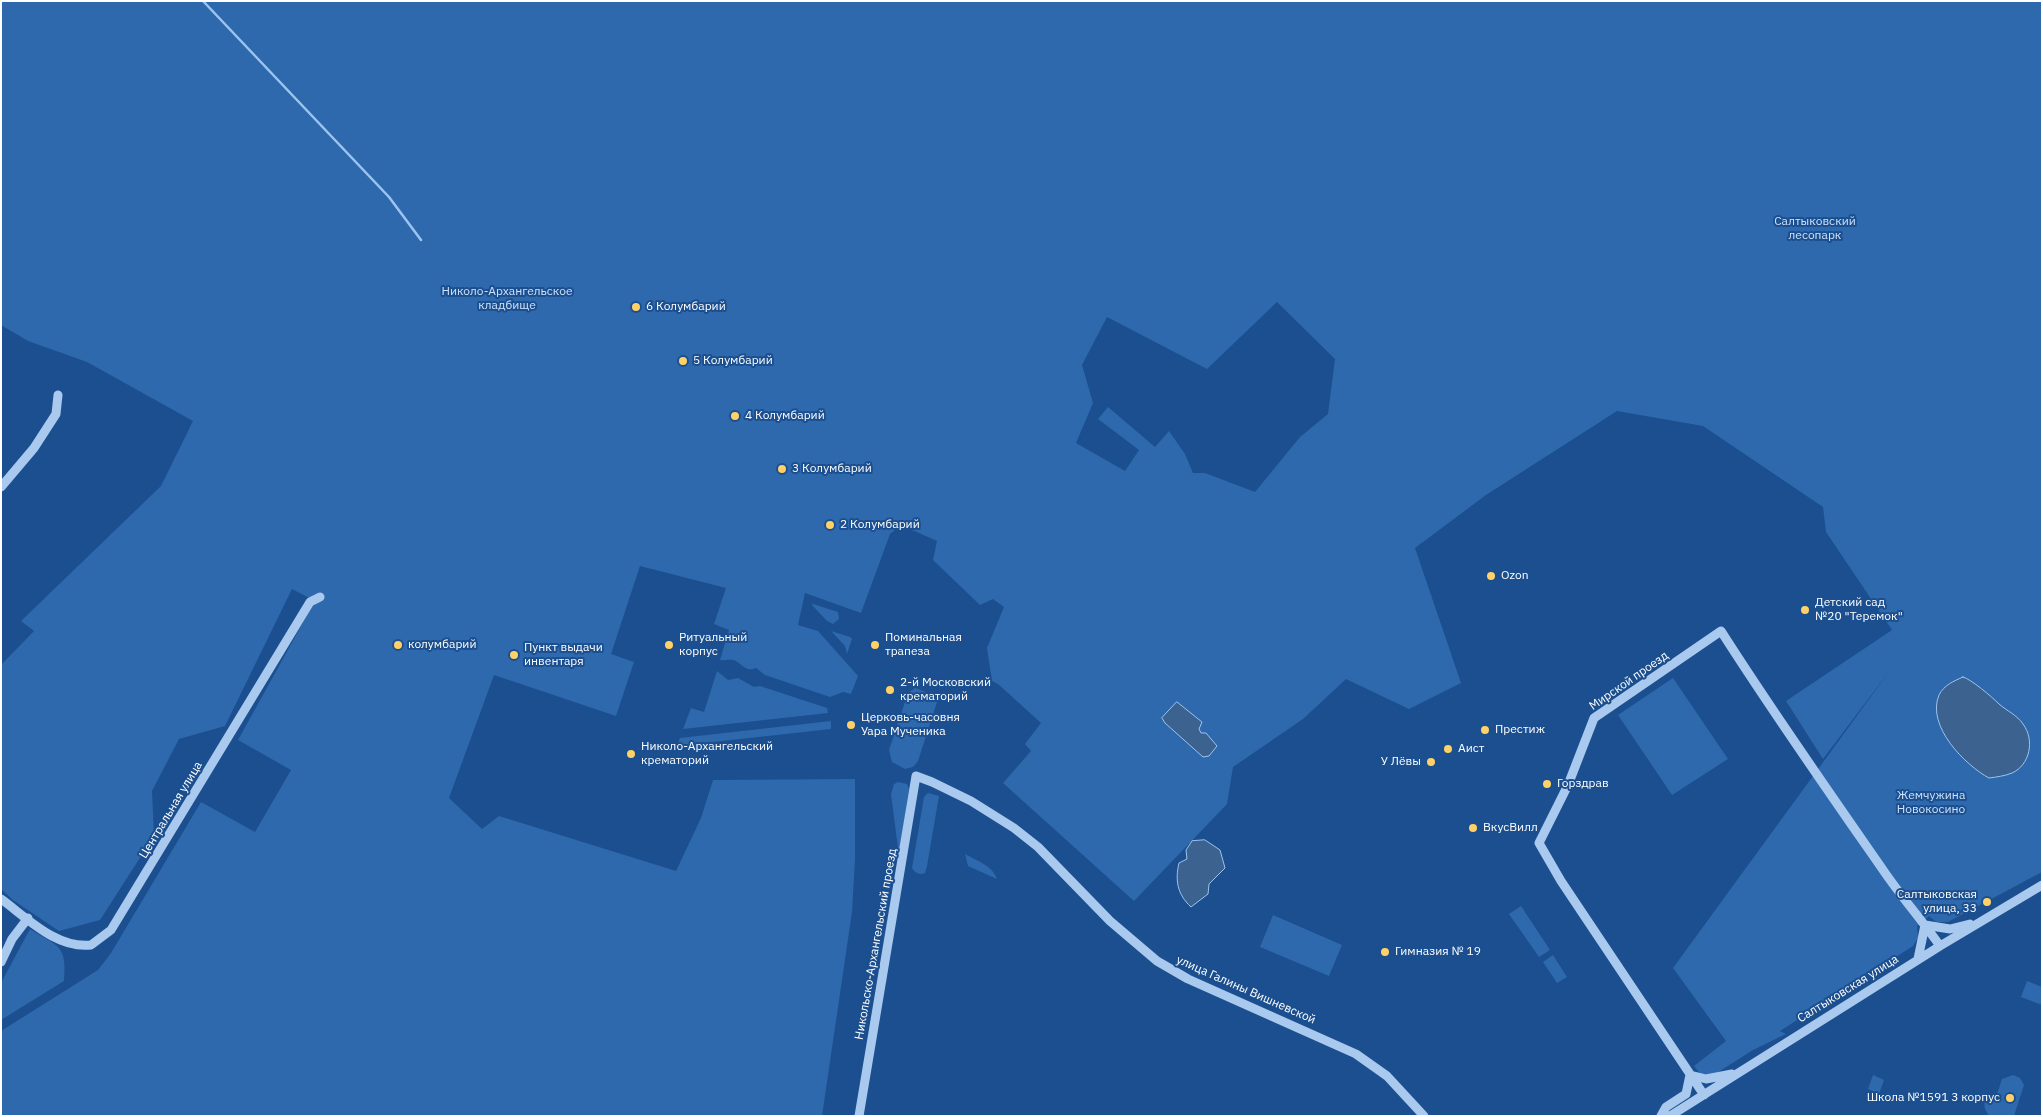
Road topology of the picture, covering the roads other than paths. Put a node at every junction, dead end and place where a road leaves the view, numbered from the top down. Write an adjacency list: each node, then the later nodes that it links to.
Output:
1 (58, 395): 2 (street)
2 (1, 488)
3 (320, 597): 7 (street, Центральная улица)
4 (916, 776): 16 (street, Никольско-Архангельский проезд); 17 (street, улица Галины Вишневской)
5 (2042, 885): 8 (street, Салтыковская улица)
6 (1, 900): 7 (street, Центральная улица)
7 (28, 918): 12 (street)
8 (1977, 923): 9 (street); 10 (street, Салтыковская улица)
9 (1925, 925): 10 (street, Мирской проезд); 11 (street); 14 (street, Мирской проезд)
10 (1940, 946): 11 (street, Салтыковская улица)
11 (1918, 959): 13 (street, Салтыковская улица)
12 (1, 962)
13 (1740, 1072): 14 (street); 15 (street, Салтыковская улица)
14 (1690, 1075): 15 (street, Мирской проезд); 18 (street)
15 (1704, 1094): 19 (street, Салтыковская улица)
16 (859, 1116)
17 (1424, 1116)
18 (1661, 1116)
19 (1670, 1116)

